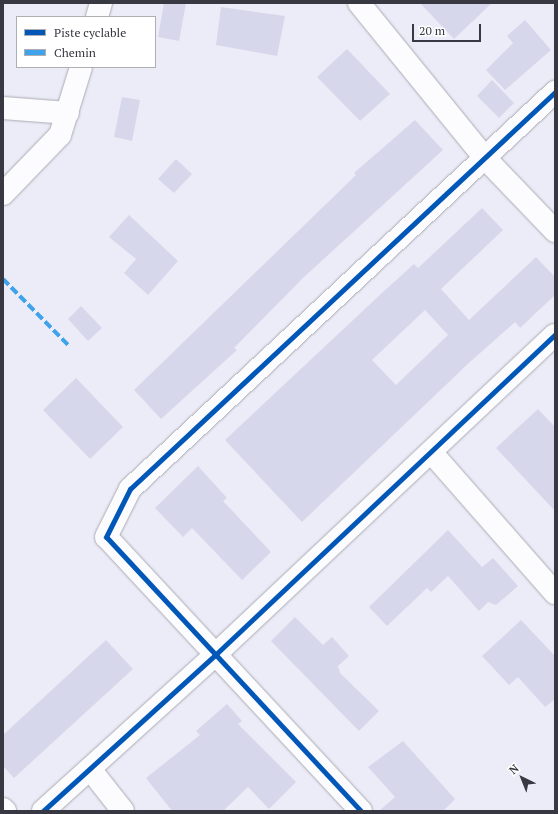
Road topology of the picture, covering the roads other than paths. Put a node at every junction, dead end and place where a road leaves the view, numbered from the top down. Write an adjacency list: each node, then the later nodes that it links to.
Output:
1 (101, 3): 3 (street)
2 (363, 4): 8 (street)
3 (97, 16)
4 (81, 68): 7 (street)
5 (555, 92): 8 (street)
6 (3, 108): 7 (street)
7 (68, 113): 9 (street)
8 (484, 157): 10 (street); 14 (street)
9 (3, 194)
10 (555, 231)
11 (555, 335): 12 (street)
12 (431, 452): 13 (street); 14 (street)
13 (552, 584)
14 (216, 654): 15 (street); 18 (street)
15 (90, 769): 16 (street); 17 (street)
16 (43, 811)
17 (123, 811)
18 (361, 811)

